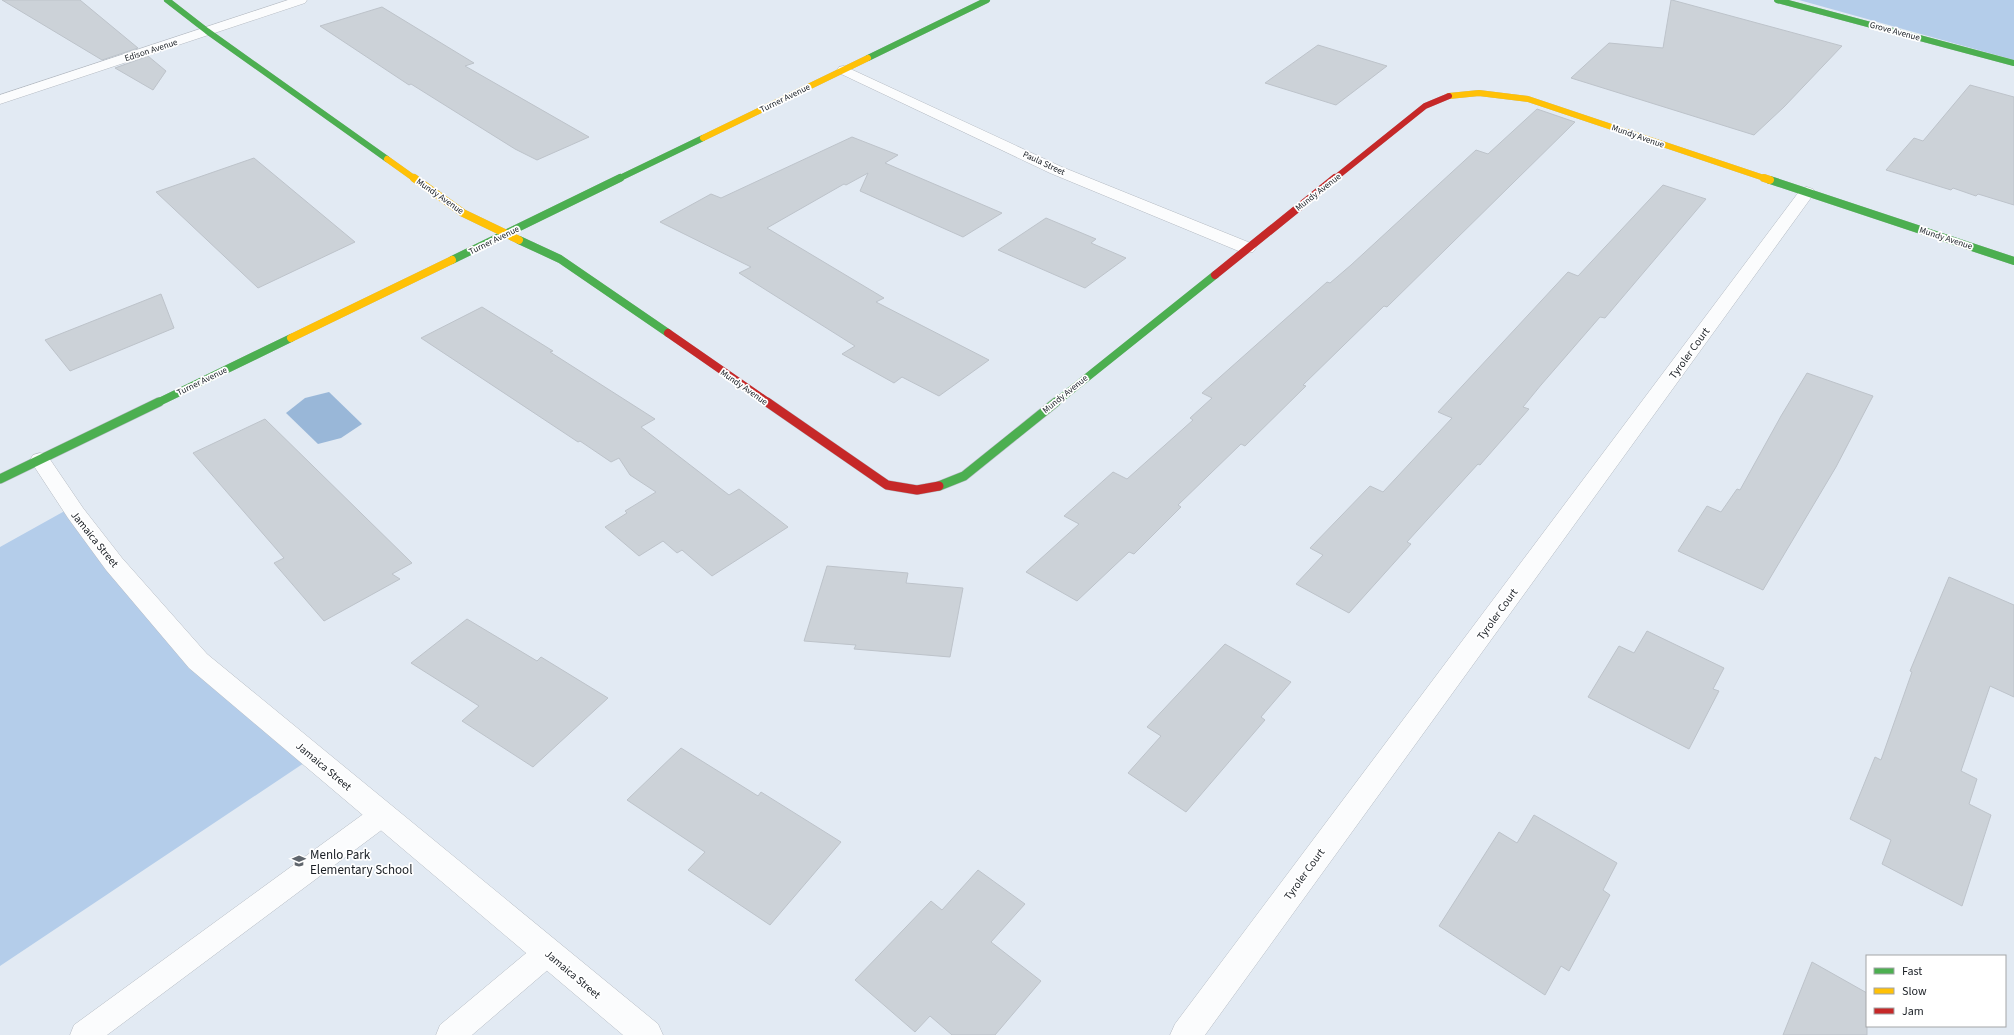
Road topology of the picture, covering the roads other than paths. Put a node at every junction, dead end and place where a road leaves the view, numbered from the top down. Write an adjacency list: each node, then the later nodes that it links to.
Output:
1 (167, 0): 5 (street, Mundy Avenue)
2 (301, 0): 5 (street, Edison Avenue)
3 (987, 0): 7 (street, Turner Avenue)
4 (1777, 0): 6 (street, Grove Avenue)
5 (207, 31): 8 (street, Edison Avenue); 10 (street, Mundy Avenue)
6 (2014, 63)
7 (844, 70): 10 (street, Turner Avenue); 11 (street, Paula Street)
8 (0, 100)
9 (1807, 192): 11 (street, Mundy Avenue); 12 (street, Mundy Avenue); 20 (street, Tyroler Court)
10 (507, 234): 11 (street, Mundy Avenue); 13 (street, Turner Avenue)
11 (1247, 248)
12 (2014, 261)
13 (40, 460): 14 (street, Turner Avenue); 15 (street, Jamaica Street)
14 (0, 479)
15 (382, 815): 16 (street, Jamaica Street); 17 (lane)
16 (547, 953): 18 (lane); 19 (street, Jamaica Street)
17 (84, 1035)
18 (450, 1035)
19 (647, 1035)
20 (1186, 1035)

